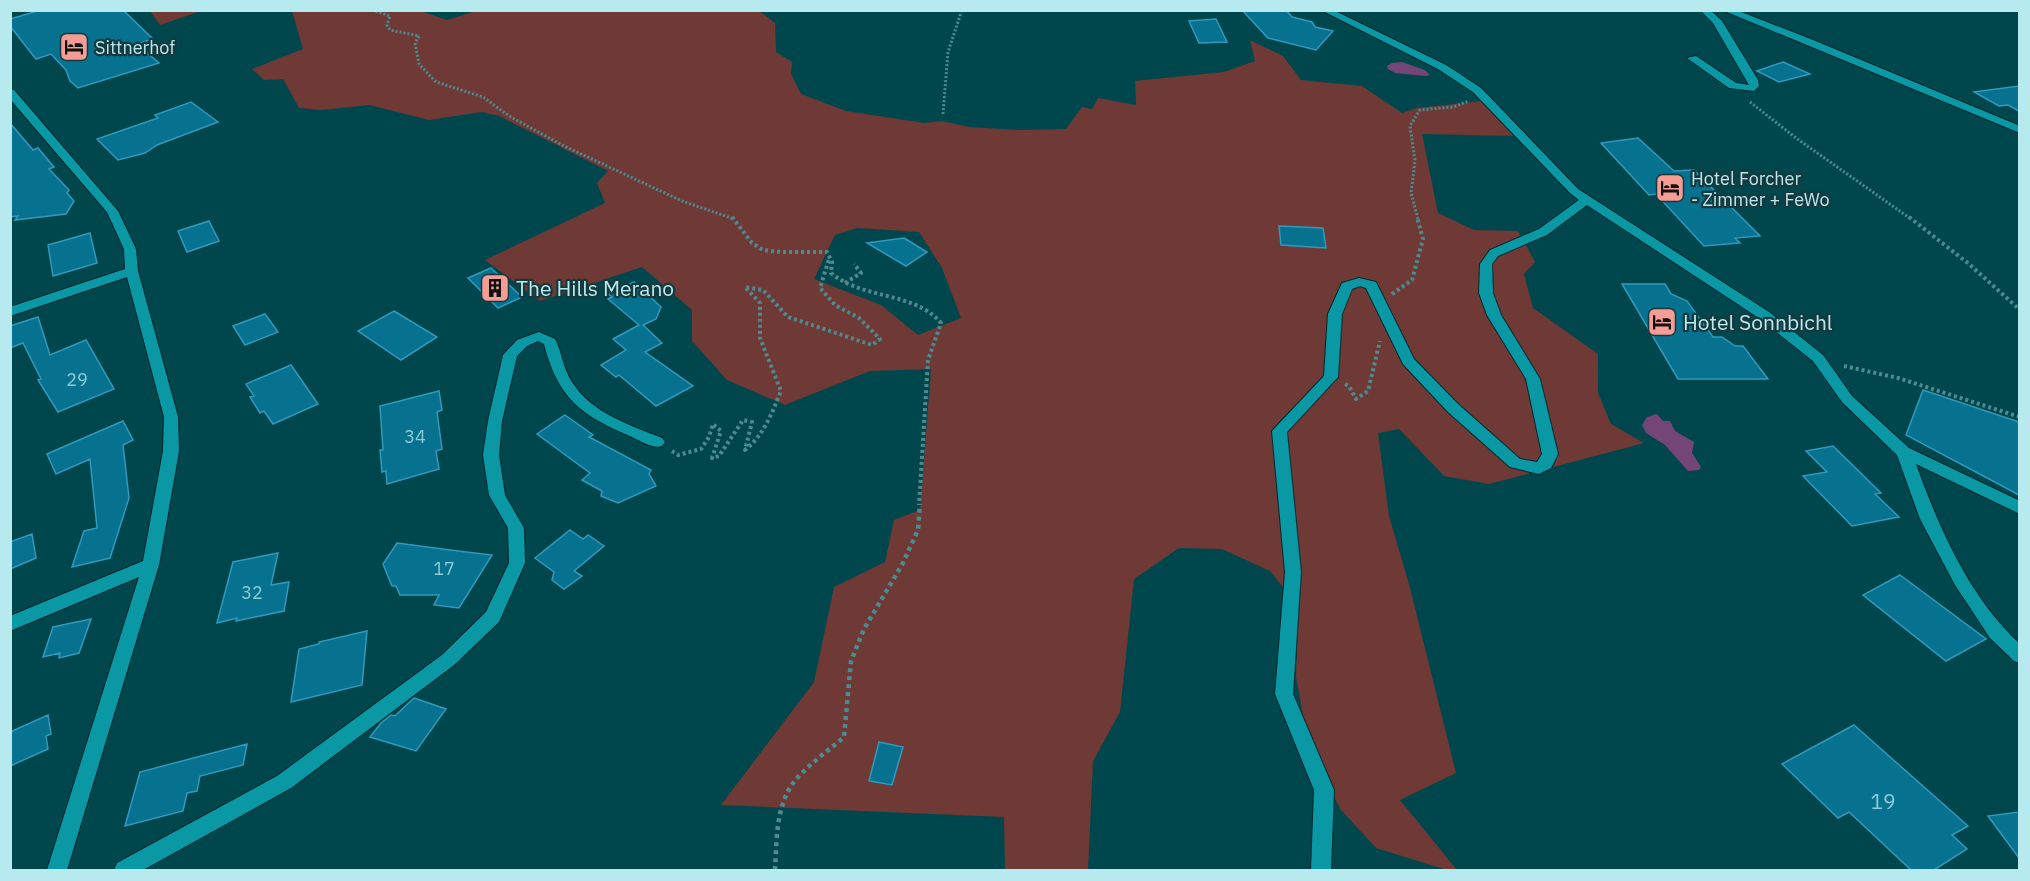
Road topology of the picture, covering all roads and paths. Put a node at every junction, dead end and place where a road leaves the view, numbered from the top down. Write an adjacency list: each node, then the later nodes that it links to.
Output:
1 (372, 10): 13 (path)
2 (962, 10): 10 (path)
3 (1325, 10): 8 (street)
4 (1704, 10): 7 (street)
5 (1726, 10): 11 (street)
6 (1692, 58): 7 (street)
7 (1727, 82): 18 (path)
8 (1477, 90): 12 (street); 17 (path)
9 (10, 92): 15 (street)
10 (943, 114)
11 (2019, 130)
12 (1586, 200): 17 (street); 20 (street)
13 (830, 255): 16 (path); 25 (path)
14 (854, 264): 16 (path)
15 (132, 271): 19 (street); 27 (street)
16 (845, 283): 32 (path)
17 (1380, 302): 21 (street); 21 (path)
18 (2019, 310)
19 (10, 312)
20 (1818, 358): 22 (path); 24 (street)
21 (1330, 377): 33 (street)
22 (2019, 417)
23 (657, 442): 31 (street)
24 (1904, 452): 26 (street); 29 (street)
25 (678, 455)
26 (2019, 508)
27 (151, 565): 28 (street); 30 (street)
28 (10, 624)
29 (2019, 656)
30 (57, 870)
31 (124, 870)
32 (775, 870)
33 (1321, 870)

